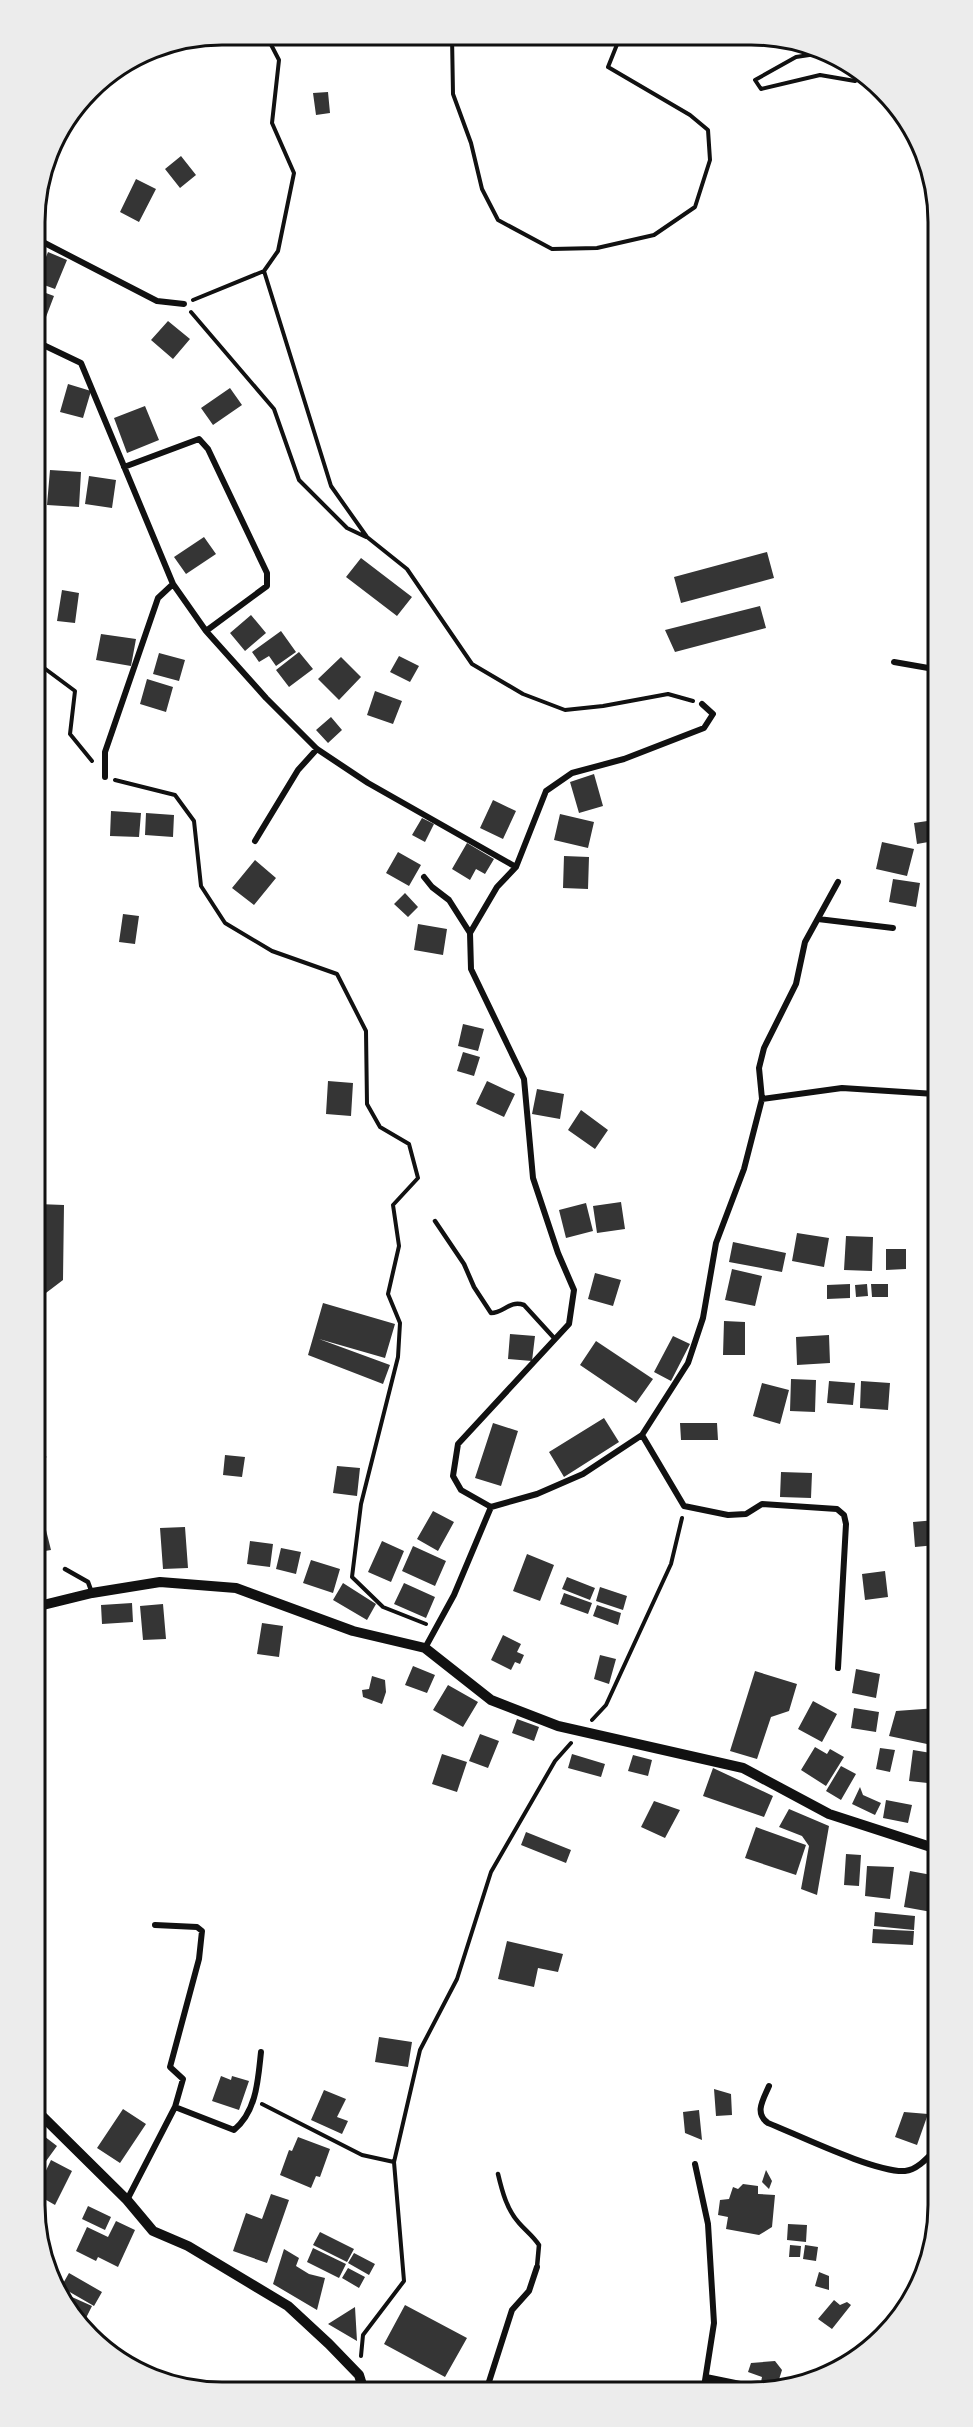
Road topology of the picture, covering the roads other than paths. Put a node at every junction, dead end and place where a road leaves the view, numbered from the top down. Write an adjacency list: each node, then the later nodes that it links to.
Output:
1 (45, 242): 2 (street)
2 (184, 304)
3 (45, 346): 4 (street)
4 (124, 467): 5 (street); 6 (street)
5 (173, 584): 6 (street); 11 (street)
6 (206, 631): 10 (street)
7 (894, 662): 8 (street)
8 (928, 668)
9 (702, 704): 13 (street)
10 (317, 749): 12 (street); 13 (street)
11 (105, 777)
12 (255, 841)
13 (516, 867): 18 (street)
14 (424, 877): 18 (street)
15 (838, 882): 16 (street)
16 (818, 919): 17 (street); 20 (street)
17 (893, 928)
18 (470, 933): 22 (street)
19 (928, 1094): 20 (street)
20 (762, 1099): 23 (street)
21 (435, 1221): 22 (lane)
22 (555, 1339): 24 (street)
23 (642, 1435): 24 (street); 29 (street)
24 (491, 1507): 28 (street)
25 (65, 1569): 26 (lane)
26 (92, 1593): 27 (street); 28 (street)
27 (45, 1605)
28 (425, 1648): 30 (street)
29 (838, 1668)
30 (928, 1846)
31 (154, 1925): 34 (street)
32 (261, 2052): 34 (street)
33 (768, 2086): 36 (street)
34 (175, 2107): 39 (street)
35 (45, 2119): 39 (street)
36 (928, 2157)
37 (695, 2164): 41 (street)
38 (498, 2174): 40 (lane)
39 (127, 2200): 42 (street)
40 (537, 2267): 43 (street)
41 (706, 2377): 44 (street); 45 (street)
42 (361, 2382)
43 (489, 2382)
44 (705, 2382)
45 (730, 2382)

